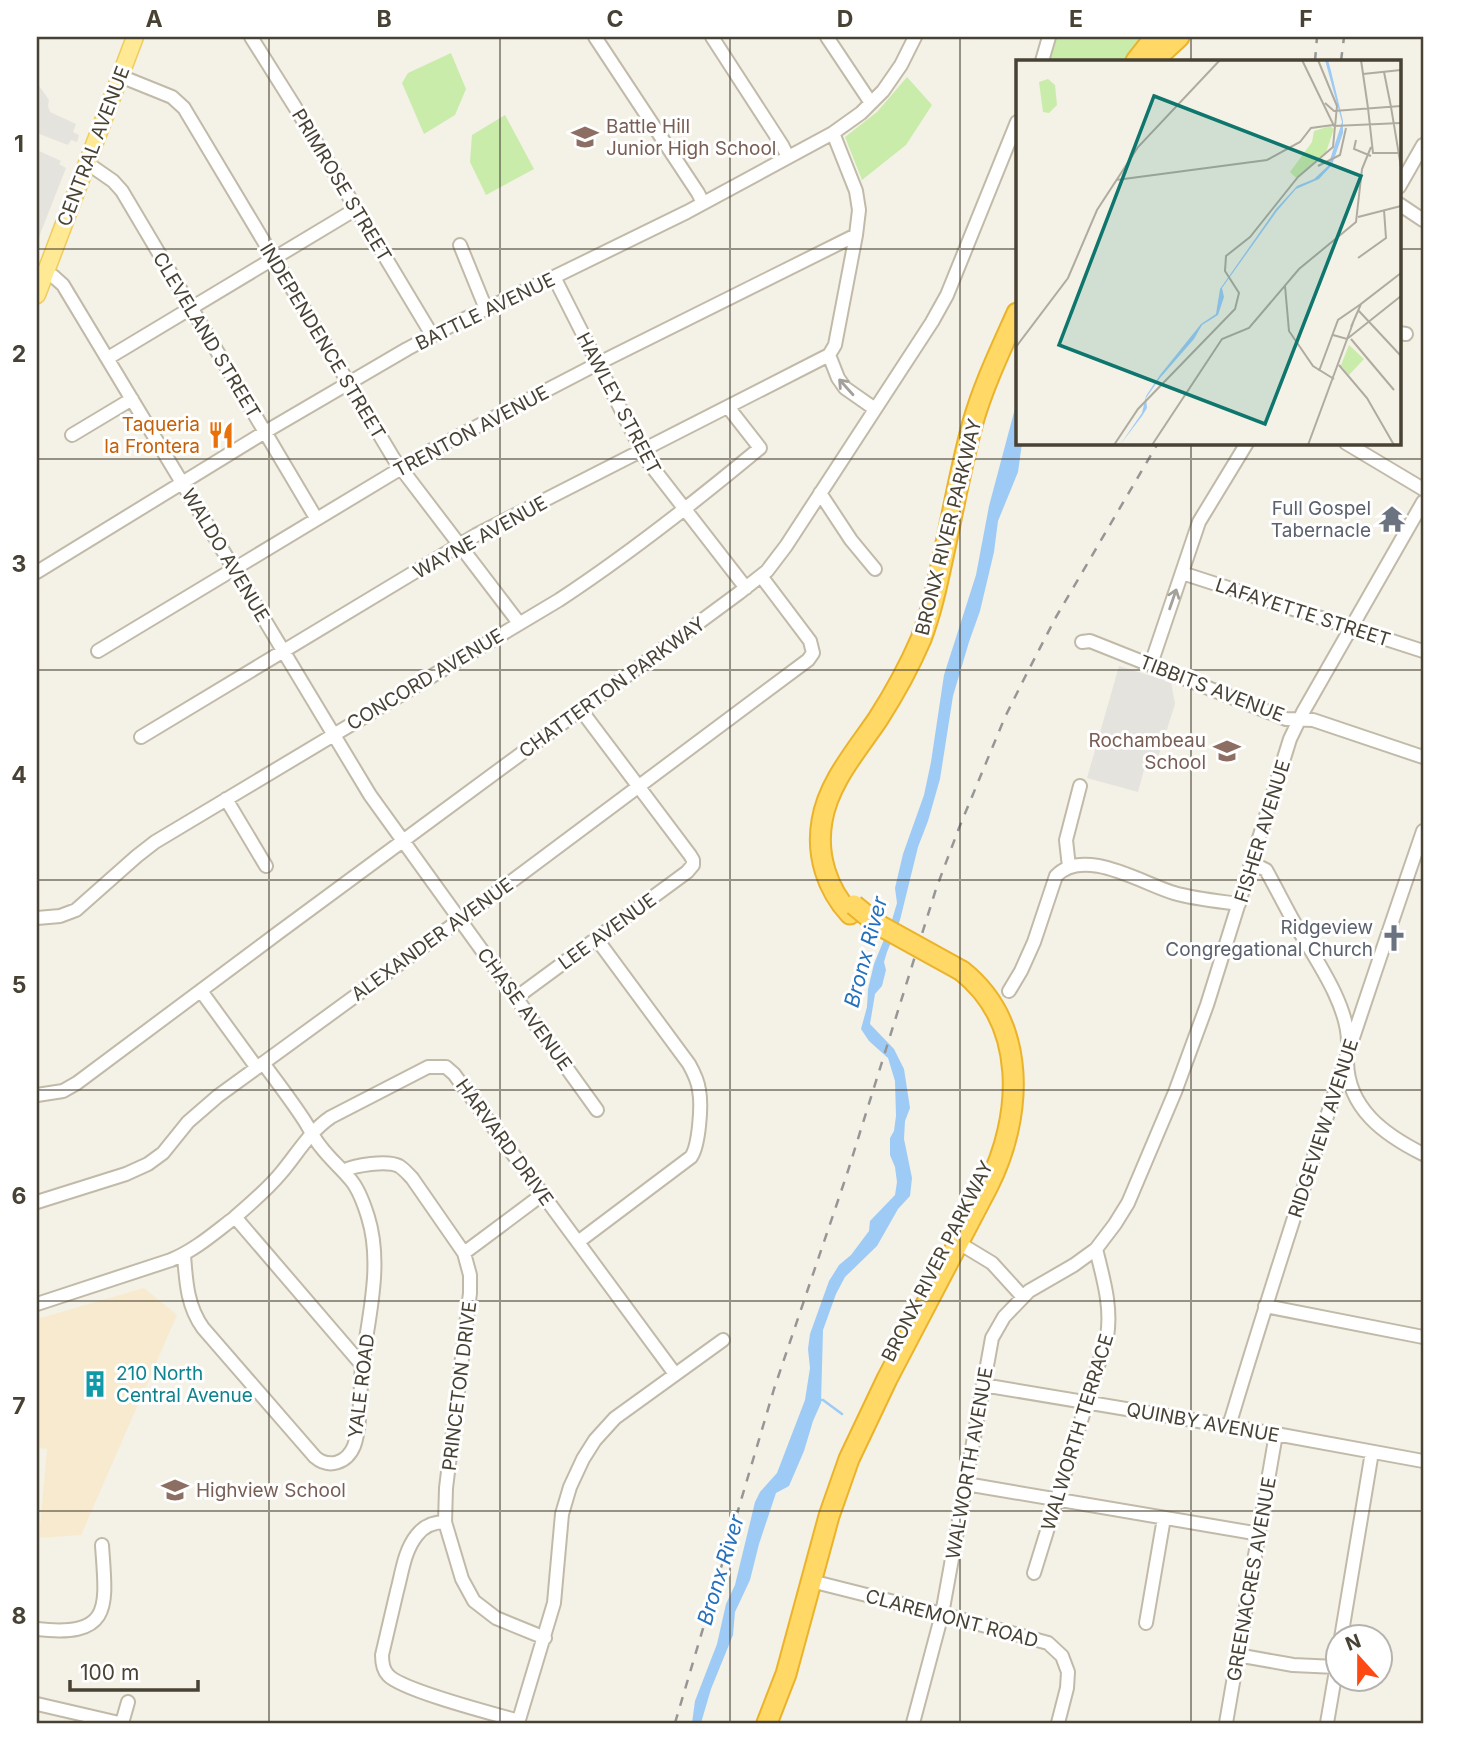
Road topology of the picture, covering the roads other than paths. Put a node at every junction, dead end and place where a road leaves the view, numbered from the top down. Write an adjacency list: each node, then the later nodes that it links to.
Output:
1 (251, 37): 25 (street, PRIMROSE STREET)
2 (595, 37): 23 (street)
3 (712, 37): 20 (street)
4 (827, 37): 16 (street)
5 (915, 37): 16 (street, BATTLE AVENUE)
6 (1049, 37): 11 (street)
7 (1154, 37): 12 (highway)
8 (1167, 37): 13 (highway)
9 (1179, 37): 14 (highway)
10 (130, 38): 15 (main road, CENTRAL AVENUE)
11 (1042, 60)
12 (1137, 60)
13 (1152, 60)
14 (1152, 60)
15 (120, 76): 21 (main road, CENTRAL AVENUE); 29 (street, INDEPENDENCE STREET)
16 (872, 103): 18 (street, BATTLE AVENUE)
17 (1016, 124): 44 (street, CHATTERTON PARKWAY)
18 (833, 132): 20 (street, BATTLE AVENUE); 27 (street)
19 (1423, 145): 22 (street)
20 (788, 157): 23 (street, BATTLE AVENUE)
21 (87, 163): 30 (main road, CENTRAL AVENUE); 33 (street, CLEVELAND STREET)
22 (1400, 185)
23 (703, 203): 31 (street, BATTLE AVENUE)
24 (1400, 205): 26 (street)
25 (356, 209): 29 (street); 36 (street, PRIMROSE STREET)
26 (1423, 220)
27 (856, 234): 38 (street); 40 (street, TRENTON AVENUE)
28 (460, 245): 34 (street)
29 (274, 258): 33 (street); 41 (street, INDEPENDENCE STREET)
30 (45, 273): 32 (main road, CENTRAL AVENUE); 39 (street, WALDO AVENUE)
31 (554, 278): 34 (street, BATTLE AVENUE); 40 (street, HAWLEY STREET)
32 (37, 295)
33 (190, 309): 39 (street); 45 (street, CLEVELAND STREET)
34 (486, 309): 36 (street, BATTLE AVENUE)
35 (1016, 315): 85 (highway, BRONX RIVER PARKWAY)
36 (432, 335): 41 (street, BATTLE AVENUE)
37 (1016, 339): 85 (highway, BRONX RIVER PARKWAY)
38 (829, 355): 43 (street, WAYNE AVENUE); 44 (street, one-way to 38)
39 (108, 358): 42 (street, WALDO AVENUE)
40 (597, 364): 49 (street, HAWLEY STREET); 50 (street, TRENTON AVENUE)
41 (348, 383): 45 (street, BATTLE AVENUE); 50 (street, INDEPENDENCE STREET)
42 (132, 399): 46 (street); 51 (street, WALDO AVENUE)
43 (728, 407): 49 (street, WAYNE AVENUE); 55 (street, CONCORD AVENUE)
44 (875, 409): 53 (street, CHATTERTON PARKWAY)
45 (265, 432): 51 (street, BATTLE AVENUE); 56 (street, CLEVELAND STREET)
46 (72, 435)
47 (1246, 444): 61 (street)
48 (1348, 444): 52 (street)
49 (642, 452): 55 (street, HAWLEY STREET); 57 (street, WAYNE AVENUE)
50 (400, 468): 56 (street, TRENTON AVENUE); 57 (street, INDEPENDENCE STREET)
51 (182, 483): 58 (street, WALDO AVENUE); 60 (street, BATTLE AVENUE)
52 (1423, 489)
53 (820, 493): 59 (street); 62 (street, CHATTERTON PARKWAY)
54 (1423, 502): 65 (street, FISHER AVENUE)
55 (684, 511): 63 (street, HAWLEY STREET); 64 (street, CONCORD AVENUE)
56 (316, 518): 58 (street, TRENTON AVENUE)
57 (460, 545): 64 (street, INDEPENDENCE STREET); 68 (street, WAYNE AVENUE)
58 (233, 568): 67 (street, TRENTON AVENUE); 68 (street, WALDO AVENUE)
59 (875, 569)
60 (37, 572)
61 (1182, 573): 65 (street, LAFAYETTE STREET); 70 (street, one-way to 61)
62 (761, 576): 63 (street, CHATTERTON PARKWAY); 76 (street, ALEXANDER AVENUE)
63 (746, 588): 71 (street, CHATTERTON PARKWAY)
64 (519, 623): 73 (street, CONCORD AVENUE)
65 (1351, 628): 69 (street, LAFAYETTE STREET); 72 (street, FISHER AVENUE)
66 (1082, 642): 70 (street, TIBBITS AVENUE)
67 (98, 651)
68 (284, 651): 73 (street, WALDO AVENUE); 74 (street, WAYNE AVENUE)
69 (1423, 651)
70 (1151, 664): 72 (street, TIBBITS AVENUE)
71 (581, 710): 76 (street); 80 (street, CHATTERTON PARKWAY)
72 (1299, 719): 75 (street, TIBBITS AVENUE); 81 (street, FISHER AVENUE)
73 (333, 734): 78 (street, CONCORD AVENUE); 80 (street, WALDO AVENUE)
74 (141, 737)
75 (1423, 757)
76 (639, 786): 87 (street, ALEXANDER AVENUE); 88 (street, LEE AVENUE)
77 (1080, 786): 83 (street)
78 (226, 799): 82 (street); 86 (street, CONCORD AVENUE)
79 (1423, 831): 93 (street, RIDGEVIEW AVENUE)
80 (403, 841): 87 (street, CHASE AVENUE); 90 (street, CHATTERTON PARKWAY)
81 (1252, 863): 84 (street, FISHER AVENUE); 93 (street)
82 (267, 866)
83 (1069, 867): 84 (street); 91 (street)
84 (1239, 904): 105 (street, FISHER AVENUE)
85 (852, 910): 89 (highway, BRONX RIVER PARKWAY, bridge)
86 (37, 918)
87 (461, 919): 92 (street, CHASE AVENUE); 94 (street, ALEXANDER AVENUE)
88 (596, 938): 92 (street, LEE AVENUE); 103 (street)
89 (959, 975): 104 (highway, BRONX RIVER PARKWAY); 130 (highway, BRONX RIVER PARKWAY)
90 (201, 991): 94 (street, YALE ROAD); 95 (street, CHATTERTON PARKWAY)
91 (1009, 991)
92 (517, 997): 96 (street, CHASE AVENUE)
93 (1348, 1053): 98 (street); 110 (street, RIDGEVIEW AVENUE)
94 (260, 1065): 97 (street, YALE ROAD); 101 (street, ALEXANDER AVENUE)
95 (37, 1095)
96 (597, 1110)
97 (312, 1133): 99 (street, YALE ROAD); 100 (street, HARVARD DRIVE); 102 (street, HARVARD DRIVE)
98 (1423, 1154)
99 (342, 1171): 106 (street, PRINCETON DRIVE); 111 (street, YALE ROAD)
100 (543, 1194): 103 (street, HARVARD DRIVE); 106 (street)
101 (37, 1202)
102 (235, 1217): 107 (street, HARVARD DRIVE); 114 (street)
103 (579, 1242): 116 (street, HARVARD DRIVE)
104 (959, 1243): 108 (street); 130 (highway, BRONX RIVER PARKWAY)
105 (1096, 1249): 108 (street, WALWORTH AVENUE); 118 (street, WALWORTH TERRACE)
106 (464, 1252): 126 (street, PRINCETON DRIVE)
107 (184, 1255): 109 (street, HARVARD DRIVE); 115 (street, YALE ROAD)
108 (1023, 1297): 117 (street, WALWORTH AVENUE)
109 (37, 1304)
110 (1265, 1306): 112 (street); 119 (street, RIDGEVIEW AVENUE)
111 (368, 1335): 114 (street); 115 (street, YALE ROAD)
112 (1423, 1337)
113 (723, 1340): 116 (street)
114 (343, 1342): 115 (street)
115 (362, 1365)
116 (676, 1374): 135 (street)
117 (983, 1385): 118 (street, QUINBY AVENUE); 123 (street, WALWORTH AVENUE)
118 (1086, 1403): 119 (street, QUINBY AVENUE); 124 (street, WALWORTH TERRACE)
119 (1229, 1426): 120 (street, QUINBY AVENUE)
120 (1276, 1434): 121 (street, QUINBY AVENUE); 127 (street, GREENACRES AVENUE)
121 (1372, 1452): 122 (street, QUINBY AVENUE); 133 (street)
122 (1423, 1461)
123 (965, 1484): 124 (street); 131 (street, WALWORTH AVENUE)
124 (1057, 1500): 125 (street); 129 (street, WALWORTH TERRACE)
125 (1164, 1518): 127 (street); 132 (street)
126 (445, 1522): 135 (street, PRINCETON DRIVE); 141 (street)
127 (1260, 1534): 136 (street, GREENACRES AVENUE)
128 (102, 1545): 134 (street)
129 (1034, 1573)
130 (806, 1580): 131 (street, CLAREMONT ROAD); 142 (highway, BRONX RIVER PARKWAY)
131 (942, 1614): 144 (street, WALWORTH AVENUE); 145 (street, CLAREMONT ROAD)
132 (1146, 1623)
133 (1343, 1624)
134 (37, 1629)
135 (545, 1638): 141 (street)
136 (1237, 1655): 137 (street); 146 (street, GREENACRES AVENUE)
137 (1324, 1664)
138 (1332, 1694): 147 (street)
139 (128, 1702): 143 (street)
140 (37, 1704): 143 (street)
141 (518, 1722)
142 (766, 1722)
143 (120, 1723)
144 (913, 1723)
145 (1058, 1723)
146 (1226, 1723)
147 (1327, 1723)

